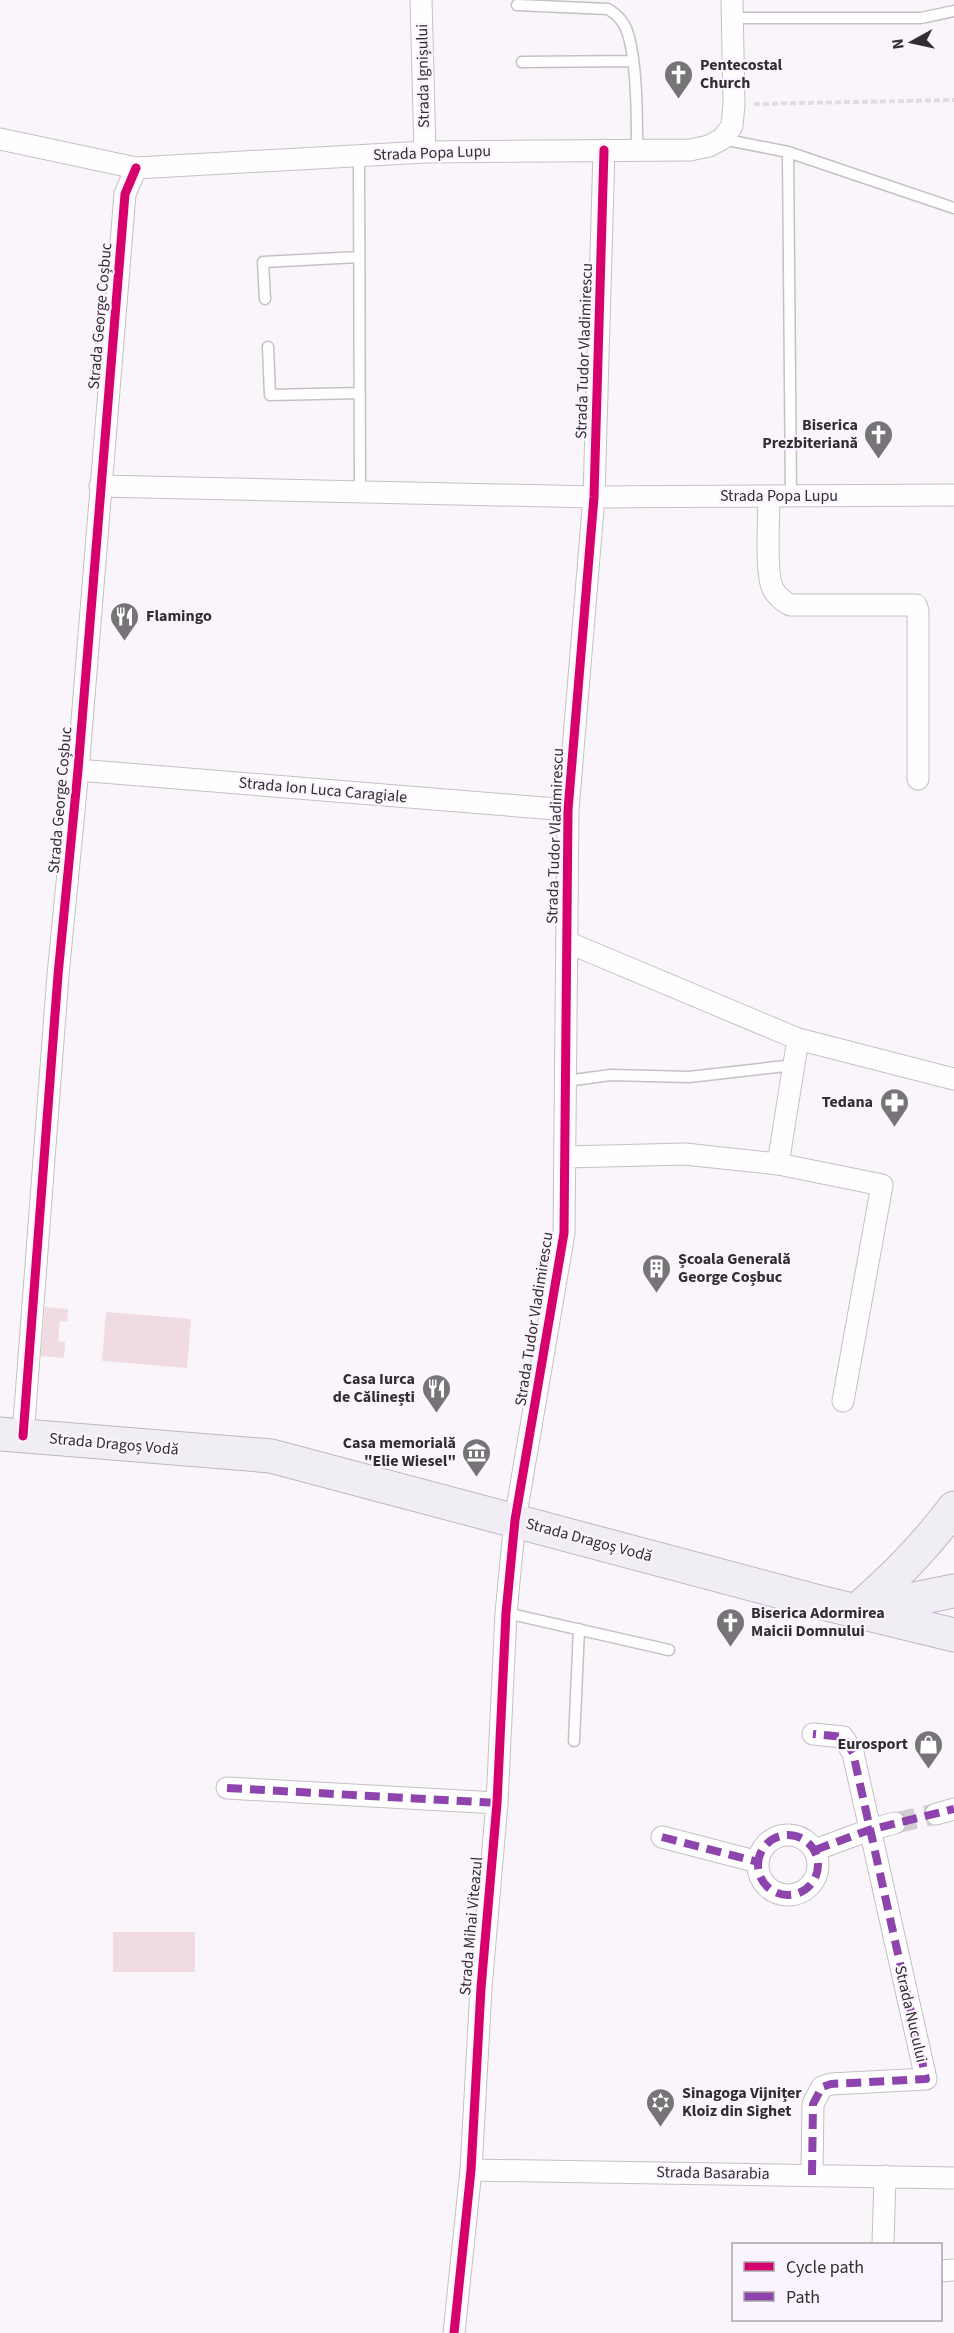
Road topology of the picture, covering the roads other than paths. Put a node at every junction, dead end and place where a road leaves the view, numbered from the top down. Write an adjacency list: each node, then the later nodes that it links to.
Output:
1 (421, 0): 12 (street, Strada Ignișului)
2 (558, 3): 3 (lane); 6 (lane)
3 (517, 5)
4 (732, 9): 5 (lane); 9 (street)
5 (954, 11)
6 (632, 61): 7 (lane); 10 (lane)
7 (522, 62)
8 (0, 139): 15 (street, Strada Popa Lupu)
9 (722, 139): 10 (street, Strada Popa Lupu); 13 (lane)
10 (637, 148): 11 (street, Strada Popa Lupu)
11 (604, 150): 12 (street, Strada Popa Lupu); 26 (street, Strada Tudor Vladimirescu)
12 (424, 152): 14 (street, Strada Popa Lupu)
13 (788, 152): 16 (lane); 25 (lane)
14 (359, 156): 15 (street, Strada Popa Lupu); 17 (lane)
15 (136, 168): 21 (street, Strada George Coșbuc)
16 (954, 208)
17 (359, 257): 18 (lane); 20 (lane)
18 (265, 299)
19 (268, 347): 20 (lane)
20 (360, 393): 22 (lane)
21 (100, 486): 22 (street, Strada Popa Lupu); 27 (street, Strada George Coșbuc)
22 (360, 492): 26 (street, Strada Popa Lupu)
23 (954, 495): 25 (street, Strada Popa Lupu)
24 (769, 496): 25 (street, Strada Popa Lupu); 26 (street, Strada Popa Lupu); 28 (street)
25 (791, 496)
26 (594, 497): 29 (street, Strada Tudor Vladimirescu)
27 (78, 770): 29 (street, Strada Ion Luca Caragiale); 38 (street, Strada George Coșbuc)
28 (918, 779)
29 (568, 810): 30 (street, Strada Tudor Vladimirescu)
30 (567, 942): 31 (street, Strada Tudor Vladimirescu); 34 (street, Strada Tudor Vladimirescu)
31 (798, 1040): 32 (street); 33 (street, Strada Tudor Vladimirescu)
32 (794, 1065): 34 (lane); 36 (street)
33 (954, 1079)
34 (566, 1081): 35 (street, Strada Tudor Vladimirescu)
35 (565, 1157): 36 (street); 40 (street, Strada Tudor Vladimirescu)
36 (778, 1164): 37 (street)
37 (843, 1401)
38 (11, 1435): 40 (main road, Strada Dragoș Vodă)
39 (954, 1508): 43 (main road)
40 (515, 1520): 43 (main road, Strada Dragoș Vodă); 44 (street, Strada Mihai Viteazul)
41 (954, 1591): 43 (main road, Strada Dragoș Vodă)
42 (954, 1599): 45 (main road)
43 (856, 1611): 47 (main road, Strada Dragoș Vodă)
44 (506, 1613): 46 (lane); 52 (street, Strada Mihai Viteazul)
45 (954, 1624)
46 (579, 1629): 48 (lane); 50 (lane)
47 (954, 1635)
48 (669, 1650)
49 (813, 1734): 54 (street, Strada Nucului)
50 (574, 1741)
51 (227, 1788): 52 (street)
52 (497, 1803): 58 (street, Strada Mihai Viteazul)
53 (895, 1823): 54 (street)
54 (869, 1830): 56 (street); 59 (street, Strada Nucului)
55 (662, 1837): 57 (street)
56 (815, 1850): 57 (street); 57 (street)
57 (758, 1862)
58 (471, 2170): 59 (street, Strada Basarabia); 63 (street, Strada Mihai Viteazul)
59 (812, 2175): 60 (street, Strada Basarabia)
60 (885, 2176): 61 (street, Strada Basarabia); 62 (street)
61 (954, 2178)
62 (883, 2243)
63 (453, 2333)

